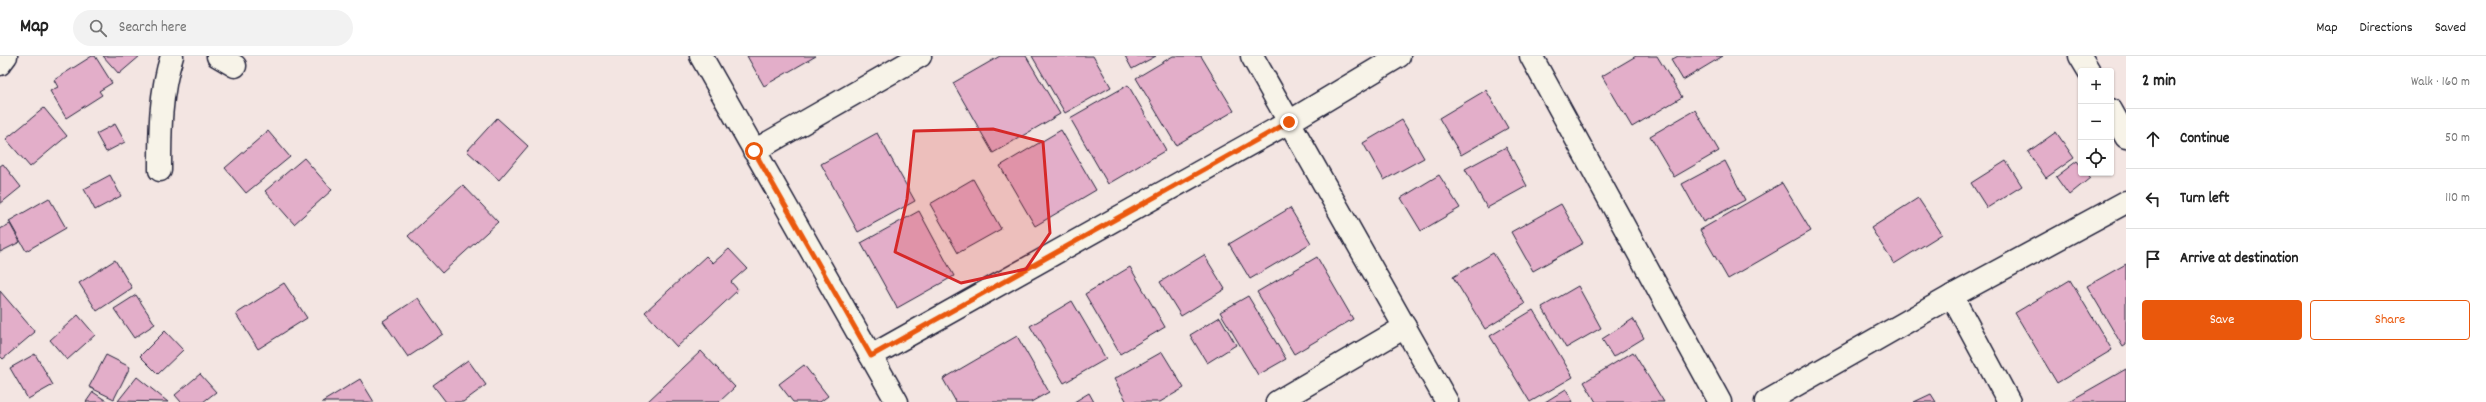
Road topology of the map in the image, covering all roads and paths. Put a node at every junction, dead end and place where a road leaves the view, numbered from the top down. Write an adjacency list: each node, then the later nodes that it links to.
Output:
1 (6, 56): 9 (street)
2 (172, 56): 15 (street)
3 (701, 56): 14 (street)
4 (920, 56): 14 (street)
5 (1252, 56): 12 (street)
6 (1399, 56): 12 (street)
7 (1530, 56): 23 (street)
8 (2080, 56): 10 (street)
9 (0, 64)
10 (2087, 68)
11 (2114, 115): 13 (street)
12 (1289, 122): 18 (street); 19 (street)
13 (2126, 137)
14 (754, 151): 19 (street)
15 (160, 170)
16 (2126, 202): 17 (street)
17 (1952, 296): 24 (street); 25 (street)
18 (1405, 327): 21 (street); 22 (street)
19 (871, 356): 20 (street)
20 (897, 402)
21 (1277, 402)
22 (1447, 402)
23 (1720, 402)
24 (1766, 402)
25 (2009, 402)

